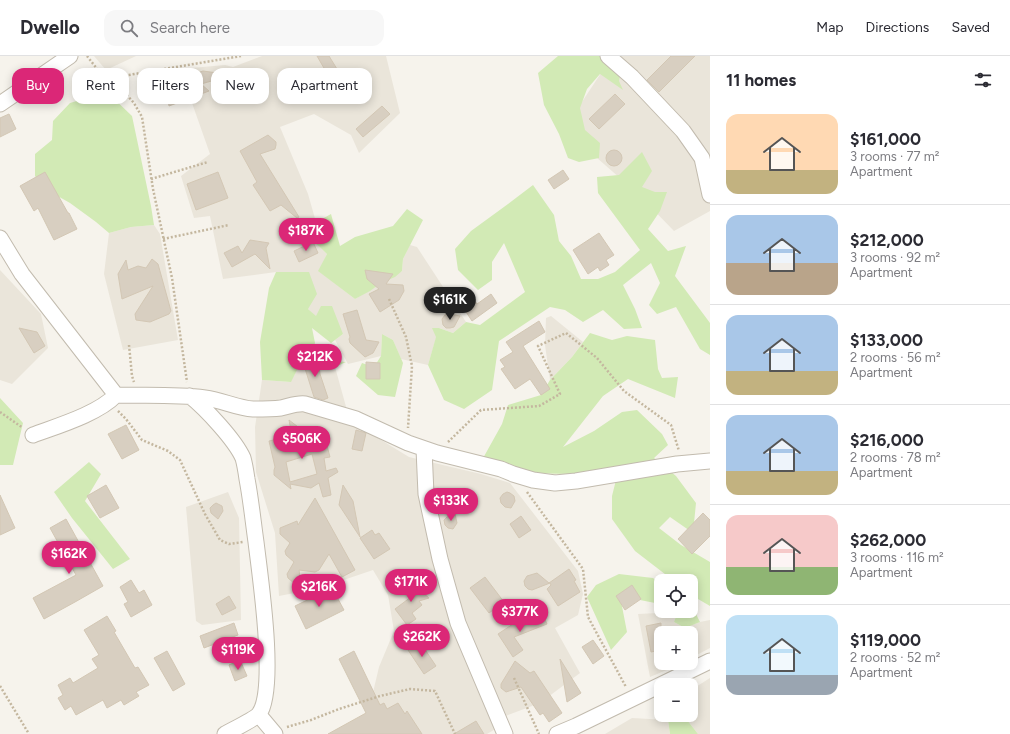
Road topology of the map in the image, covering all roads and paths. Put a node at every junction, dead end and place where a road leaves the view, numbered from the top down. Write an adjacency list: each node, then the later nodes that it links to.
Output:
1 (70, 56): 8 (street)
2 (87, 56): 5 (path)
3 (241, 56): 6 (path)
4 (608, 56): 11 (street)
5 (96, 68)
6 (129, 75)
7 (129, 97): 10 (path)
8 (0, 104)
9 (208, 162): 10 (path)
10 (151, 179): 14 (path)
11 (710, 195)
12 (229, 225): 14 (path)
13 (0, 238): 19 (street)
14 (163, 239): 18 (path)
15 (389, 299): 22 (path)
16 (129, 345): 17 (path)
17 (138, 396): 18 (street); 19 (street)
18 (190, 396): 22 (street); 27 (street)
19 (112, 399): 21 (street); 27 (path)
20 (0, 412): 21 (path)
21 (33, 435)
22 (408, 443): 23 (street)
23 (431, 451): 25 (path); 26 (street); 37 (street)
24 (710, 461): 25 (street)
25 (682, 463): 26 (street)
26 (513, 474): 31 (path)
27 (256, 540): 32 (street)
28 (710, 661): 31 (street)
29 (514, 678): 38 (path)
30 (0, 686): 34 (path)
31 (632, 698): 39 (street)
32 (259, 715): 33 (street); 35 (street)
33 (280, 731): 36 (path)
34 (29, 734)
35 (225, 734)
36 (455, 734)
37 (505, 734)
38 (539, 734)
39 (557, 734)

